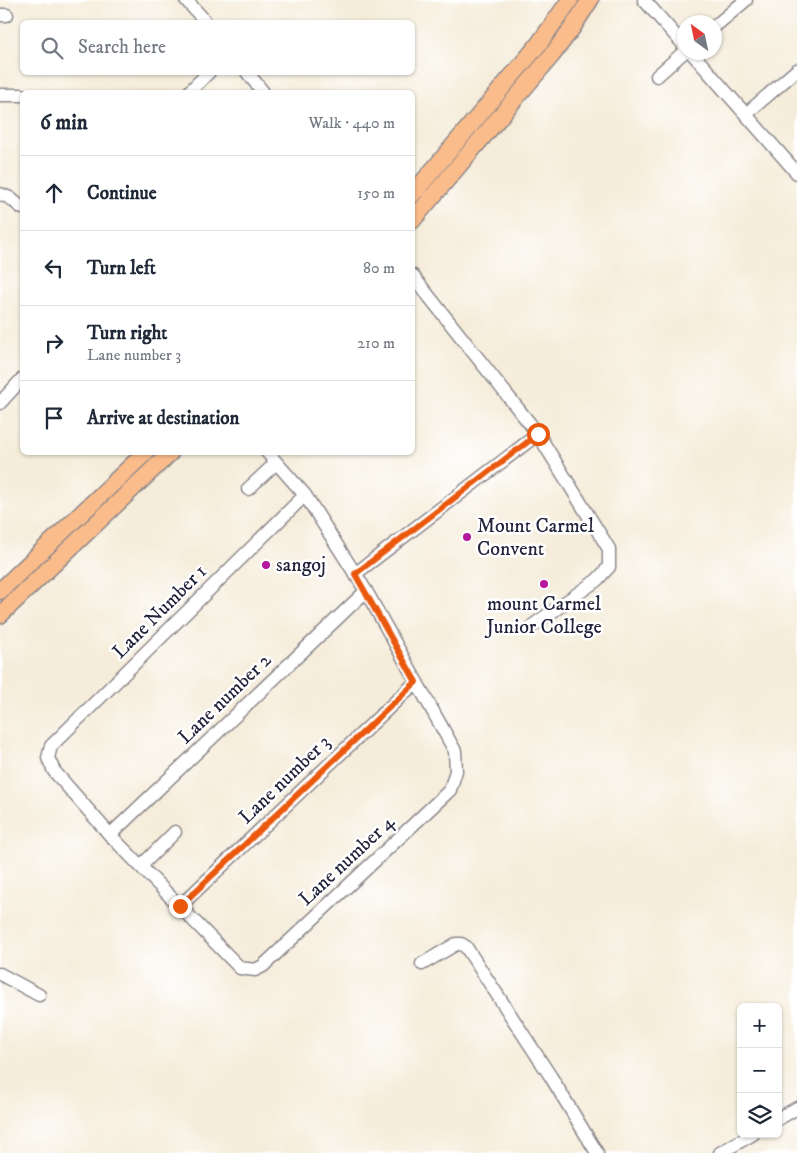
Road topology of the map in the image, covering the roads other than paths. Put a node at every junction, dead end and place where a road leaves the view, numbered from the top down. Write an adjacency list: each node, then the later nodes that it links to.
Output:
1 (186, 0): 6 (street)
2 (570, 0): 21 (main road)
3 (590, 0): 24 (main road)
4 (644, 0): 8 (street)
5 (746, 0): 7 (street)
6 (204, 20)
7 (722, 20)
8 (677, 37)
9 (677, 58): 14 (street)
10 (698, 60): 19 (street)
11 (797, 70): 19 (street)
12 (206, 75): 15 (street)
13 (249, 75): 16 (street)
14 (657, 76)
15 (191, 90)
16 (261, 90)
17 (0, 95): 18 (street)
18 (20, 95)
19 (746, 114): 20 (street)
20 (797, 173)
21 (415, 192)
22 (0, 194): 23 (street)
23 (20, 206)
24 (415, 218)
25 (415, 279): 28 (street)
26 (20, 381): 27 (street)
27 (0, 403)
28 (538, 434): 35 (street); 39 (street)
29 (143, 455): 36 (main road)
30 (168, 455): 38 (main road)
31 (269, 455): 32 (street)
32 (276, 463): 33 (street); 34 (street)
33 (248, 489)
34 (305, 495): 35 (street); 42 (street, Lane Number 1)
35 (355, 574): 37 (street)
36 (0, 591)
37 (366, 591): 40 (street); 42 (street, Lane number 2)
38 (0, 615)
39 (532, 626)
40 (416, 682): 44 (street, Lane number 3); 44 (street, Lane number 4)
41 (175, 832): 43 (street)
42 (110, 834): 43 (street)
43 (140, 866): 44 (street)
44 (180, 906)
45 (422, 964): 51 (street)
46 (0, 974): 47 (street)
47 (39, 995)
48 (797, 1108): 49 (street)
49 (782, 1117)
50 (746, 1138): 52 (street)
51 (597, 1153)
52 (720, 1153)

